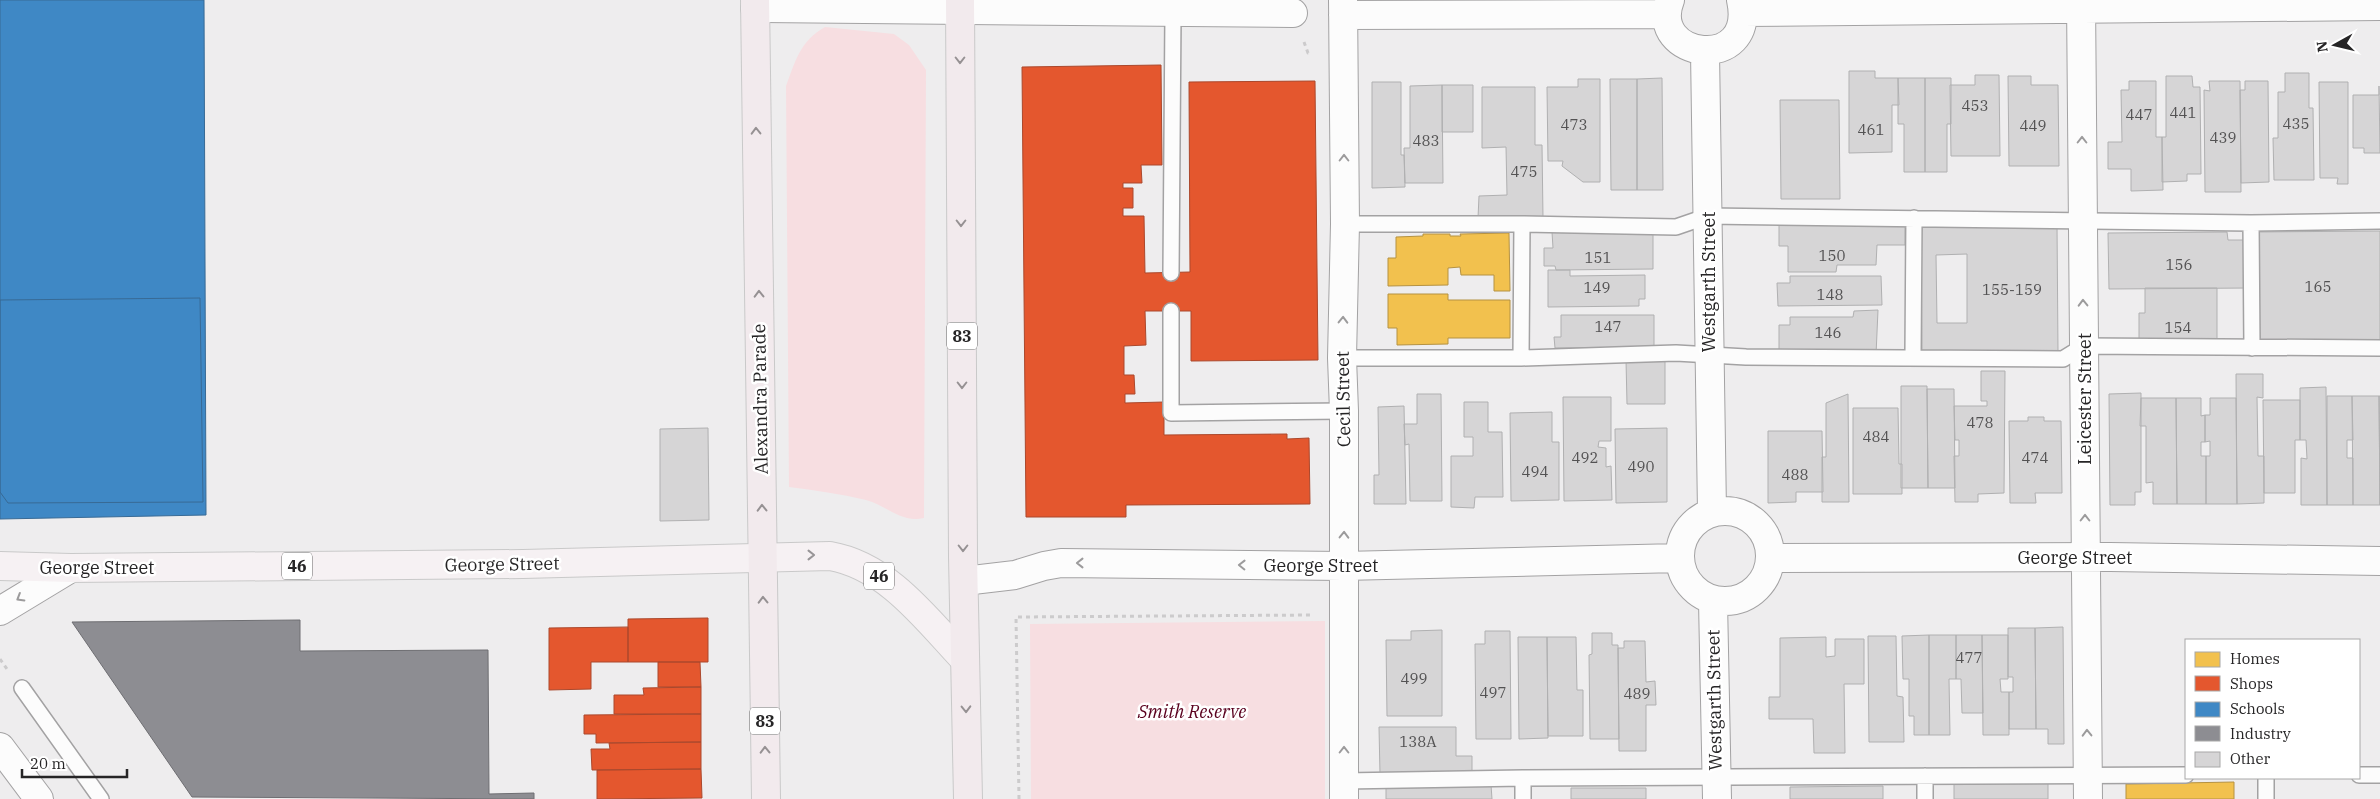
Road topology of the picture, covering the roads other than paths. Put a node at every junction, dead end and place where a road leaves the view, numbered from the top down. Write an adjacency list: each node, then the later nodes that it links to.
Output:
1 (755, 4): 3 (street); 29 (highway, Alexandra Parade / 83, one-way to 1)
2 (2081, 5): 4 (street); 5 (street); 13 (street, Leicester Street, one-way to 2)
3 (960, 6): 8 (street); 37 (highway, 83, one-way to 37)
4 (1742, 6): 10 (street)
5 (2380, 6)
6 (1669, 7): 7 (street); 10 (street)
7 (1343, 8): 16 (street, Cecil Street, one-way to 7)
8 (1173, 13): 9 (street); 18 (lane)
9 (1293, 13)
10 (1705, 52): 11 (street, Westgarth Street)
11 (1708, 216): 12 (lane); 17 (lane); 23 (street, Westgarth Street)
12 (1914, 218): 13 (lane); 24 (lane)
13 (2082, 221): 15 (lane); 20 (street, Leicester Street, one-way to 13)
14 (2380, 221): 15 (lane)
15 (2251, 223): 21 (lane)
16 (1345, 224): 17 (lane); 25 (street, Cecil Street, one-way to 16)
17 (1522, 224): 26 (lane)
18 (1171, 273)
19 (1171, 311): 27 (lane)
20 (2084, 346): 21 (lane); 24 (lane); 30 (street, Leicester Street, one-way to 20)
21 (2252, 348): 22 (lane)
22 (2380, 348)
23 (1709, 355): 24 (lane); 26 (lane); 28 (street, Westgarth Street)
24 (1913, 356)
25 (1342, 358): 26 (lane); 27 (street, Cecil Street)
26 (1521, 358)
27 (1344, 411): 35 (street, Cecil Street, one-way to 27)
28 (1712, 512): 31 (street); 32 (street)
29 (762, 557): 36 (main road, George Street / 46); 40 (main road, George Street / 46, one-way to 40); 54 (highway, Alexandra Parade / 83, one-way to 29)
30 (2086, 557): 32 (street, George Street); 33 (street, George Street); 50 (street, Leicester Street, one-way to 30)
31 (1679, 558): 35 (street, George Street); 38 (street)
32 (1770, 558): 38 (street)
33 (2380, 561)
34 (0, 566): 36 (main road, George Street / 46)
35 (1343, 566): 37 (street, George Street, one-way to 37); 51 (street, Cecil Street, one-way to 35)
36 (71, 568): 39 (street, one-way to 39)
37 (964, 581): 40 (highway, 83)
38 (1713, 601): 49 (street, Westgarth Street)
39 (0, 611)
40 (965, 660): 55 (highway, one-way to 55)
41 (22, 688): 53 (lane)
42 (0, 747): 52 (street)
43 (2185, 775): 50 (lane)
44 (2360, 775): 45 (lane)
45 (2380, 775)
46 (1925, 776): 49 (lane); 50 (lane); 57 (lane)
47 (1523, 778): 49 (lane); 51 (lane); 56 (lane)
48 (2266, 779): 58 (lane)
49 (1716, 788)
50 (2088, 788)
51 (1344, 790)
52 (39, 799)
53 (101, 799)
54 (766, 799)
55 (968, 799)
56 (1523, 799)
57 (1925, 799)
58 (2266, 799)

